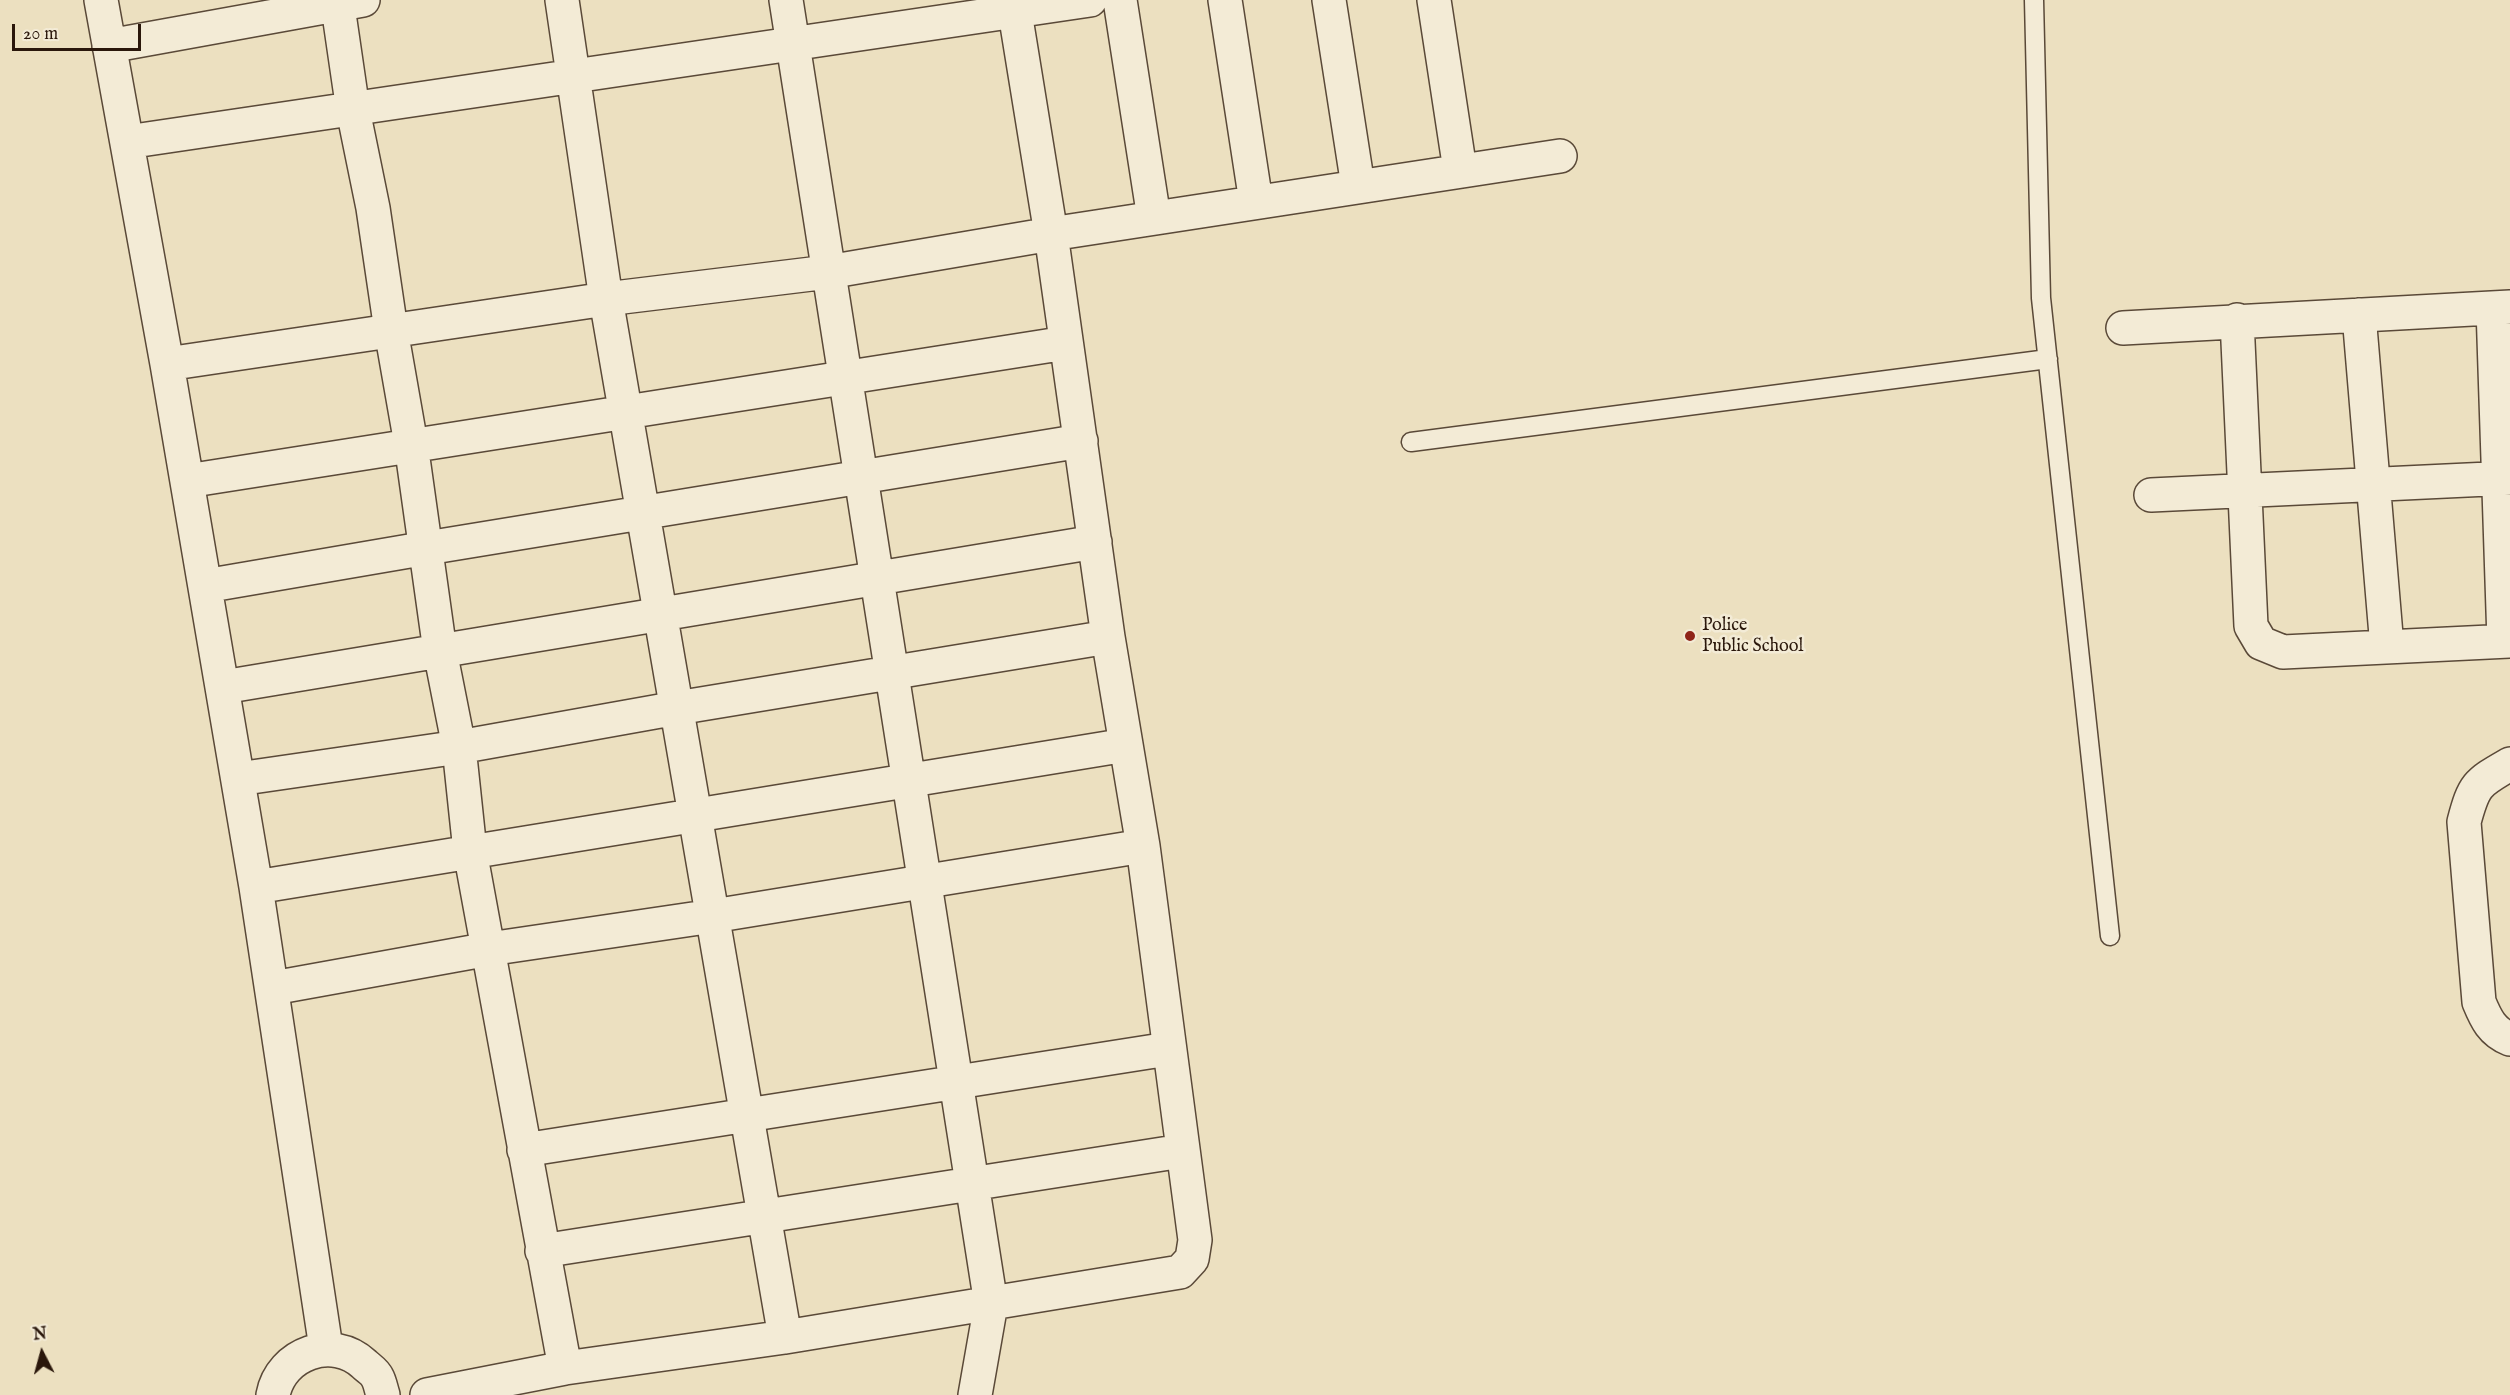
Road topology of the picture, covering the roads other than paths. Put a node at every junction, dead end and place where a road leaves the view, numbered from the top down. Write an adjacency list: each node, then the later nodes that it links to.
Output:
1 (101, 0): 13 (street)
2 (562, 0): 14 (street)
3 (786, 0): 12 (street)
4 (1090, 0): 11 (street)
5 (1120, 0): 21 (street)
6 (1225, 0): 20 (street)
7 (1329, 0): 19 (street)
8 (1434, 0): 18 (street)
9 (2034, 0): 31 (lane)
10 (346, 1): 13 (street); 15 (street)
11 (1014, 6): 12 (street); 22 (street)
12 (793, 44): 14 (street); 23 (street)
13 (109, 46): 16 (street)
14 (574, 77): 15 (street); 24 (street)
15 (353, 110): 16 (street); 29 (street)
16 (127, 142): 32 (street)
17 (1560, 156): 18 (street)
18 (1460, 170): 19 (street)
19 (1358, 186): 20 (street)
20 (1256, 202): 21 (street)
21 (1154, 218): 22 (street)
22 (1052, 234): 23 (street); 30 (street)
23 (828, 272): 24 (street); 33 (street)
24 (606, 299): 29 (street); 34 (street)
25 (2502, 308): 26 (street); 39 (street)
26 (2359, 315): 27 (street); 41 (street)
27 (2237, 320): 28 (street); 42 (street)
28 (2122, 328)
29 (391, 330): 32 (street); 37 (street)
30 (1066, 343): 33 (street); 35 (street)
31 (2048, 358): 36 (lane); 68 (lane)
32 (167, 364): 40 (street)
33 (845, 377): 34 (street); 38 (street)
34 (626, 412): 37 (street); 44 (street)
35 (1081, 441): 38 (street); 45 (street)
36 (1411, 442)
37 (411, 444): 40 (street); 46 (street)
38 (861, 478): 44 (street); 47 (street)
39 (2504, 479): 41 (street); 51 (street)
40 (187, 481): 48 (street)
41 (2372, 484): 42 (street); 52 (street)
42 (2244, 491): 43 (street); 52 (street)
43 (2151, 495)
44 (644, 513): 46 (street); 49 (street)
45 (1095, 542): 47 (street); 50 (street)
46 (427, 548): 48 (street); 53 (street)
47 (877, 578): 49 (street); 54 (street)
48 (205, 586): 55 (street)
49 (661, 615): 53 (street); 56 (street)
50 (1108, 637): 54 (street); 57 (street)
51 (2507, 641): 52 (street)
52 (2387, 647)
53 (440, 651): 55 (street); 58 (street)
54 (892, 673): 56 (street); 61 (street)
55 (223, 687): 60 (street)
56 (677, 708): 58 (street); 62 (street)
57 (1126, 745): 61 (street); 63 (street)
58 (459, 747): 60 (street); 64 (street)
59 (2510, 764): 71 (street)
60 (238, 779): 66 (street)
61 (909, 780): 62 (street); 65 (street)
62 (695, 815): 64 (street); 67 (street)
63 (1143, 846): 65 (street); 72 (street)
64 (471, 851): 66 (street); 69 (street)
65 (924, 882): 67 (street); 73 (street)
66 (256, 887): 70 (street)
67 (713, 916): 69 (street); 74 (street)
68 (2110, 936)
69 (489, 949): 70 (street); 75 (street)
70 (273, 988): 82 (street)
71 (2510, 1039)
72 (1168, 1049): 73 (street); 76 (street)
73 (956, 1083): 74 (street); 77 (street)
74 (747, 1117): 75 (street); 78 (street)
75 (525, 1150): 79 (street)
76 (1182, 1151): 77 (street); 80 (street)
77 (972, 1184): 78 (street); 80 (street)
78 (765, 1218): 79 (street); 81 (street)
79 (542, 1251): 83 (street)
80 (991, 1304): 81 (street); 87 (street)
81 (785, 1337): 83 (street)
82 (326, 1348): 84 (street); 85 (street)
83 (565, 1368): 86 (street)
84 (273, 1395)
85 (383, 1395)
86 (428, 1395)
87 (975, 1395)

